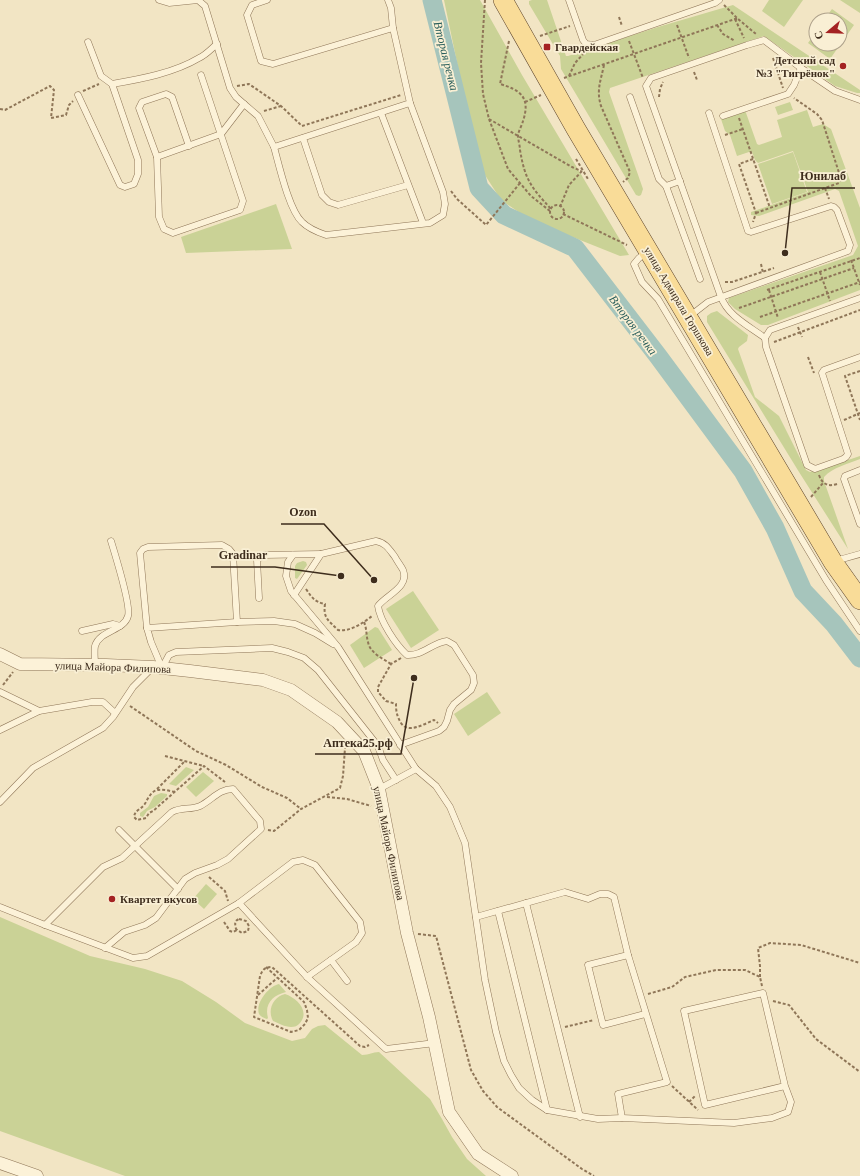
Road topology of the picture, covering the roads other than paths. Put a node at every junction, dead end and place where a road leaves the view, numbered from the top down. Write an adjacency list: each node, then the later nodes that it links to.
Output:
1 (159, 0): 9 (lane)
2 (267, 0): 7 (lane)
3 (388, 0): 7 (lane)
4 (503, 0): 30 (main road, улица Адмирала Горшкова)
5 (569, 0): 6 (lane)
6 (719, 0)
7 (393, 28): 16 (lane)
8 (88, 42): 12 (lane)
9 (217, 44): 12 (lane); 17 (lane)
10 (801, 68): 15 (lane); 20 (lane); 26 (lane)
11 (201, 75): 21 (lane)
12 (110, 83): 13 (lane)
13 (78, 95)
14 (630, 97): 28 (lane)
15 (860, 100)
16 (410, 103): 18 (lane); 29 (lane)
17 (244, 104): 21 (lane); 24 (lane)
18 (381, 112): 22 (lane); 27 (lane)
19 (709, 113): 32 (lane)
20 (723, 116)
21 (221, 134): 23 (lane); 25 (lane)
22 (303, 138): 24 (lane); 27 (lane)
23 (189, 146): 25 (lane); 25 (lane)
24 (274, 147): 29 (lane)
25 (157, 158)
26 (680, 181): 28 (lane); 32 (lane)
27 (408, 185): 29 (lane)
28 (666, 186): 31 (lane)
29 (422, 223)
30 (641, 249): 34 (main road, улица Адмирала Горшкова); 51 (lane)
31 (700, 279)
32 (721, 297): 34 (lane); 35 (lane)
33 (860, 298): 35 (lane)
34 (689, 318): 43 (main road, улица Адмирала Горшкова)
35 (765, 338): 36 (lane)
36 (860, 357)
37 (860, 470): 38 (lane)
38 (860, 524)
39 (111, 541): 48 (lane)
40 (321, 554): 42 (lane); 44 (lane); 60 (lane)
41 (860, 554): 43 (lane)
42 (293, 555): 44 (lane); 45 (lane)
43 (833, 562): 46 (main road, улица Адмирала Горшкова)
44 (294, 596): 52 (lane)
45 (259, 598)
46 (860, 600)
47 (237, 622): 49 (lane); 49 (lane); 52 (lane)
48 (120, 626): 50 (lane); 54 (lane)
49 (147, 628): 55 (lane)
50 (82, 631)
51 (860, 631)
52 (338, 647): 60 (lane)
53 (0, 654): 54 (street, улица Майора Филипова)
54 (95, 665): 55 (street, улица Майора Филипова)
55 (157, 668): 58 (lane); 62 (lane); 63 (street, улица Майора Филипова)
56 (0, 690): 57 (lane)
57 (39, 711): 58 (lane); 59 (lane)
58 (115, 713): 64 (lane)
59 (0, 730)
60 (400, 745): 61 (lane)
61 (416, 769): 62 (lane); 72 (lane)
62 (396, 780): 63 (lane)
63 (379, 789): 80 (street, улица Майора Филипова)
64 (0, 802)
65 (119, 830): 66 (lane)
66 (135, 845): 67 (lane); 67 (lane); 73 (lane)
67 (178, 889): 74 (lane)
68 (239, 903): 74 (lane); 76 (lane); 77 (lane)
69 (526, 903): 71 (lane); 75 (lane); 83 (lane)
70 (0, 907): 73 (lane)
71 (498, 911): 72 (lane); 82 (lane)
72 (476, 917): 82 (lane)
73 (45, 925): 74 (lane)
74 (105, 948)
75 (628, 955): 79 (lane); 79 (lane)
76 (331, 960): 77 (lane); 78 (lane)
77 (307, 977): 80 (lane)
78 (347, 981)
79 (646, 1014): 84 (lane)
80 (435, 1043): 87 (street, улица Майора Филипова)
81 (785, 1086): 81 (lane); 84 (lane)
82 (547, 1110): 83 (lane)
83 (580, 1117): 84 (lane)
84 (622, 1118)
85 (0, 1163): 86 (street)
86 (37, 1176)
87 (512, 1176)

